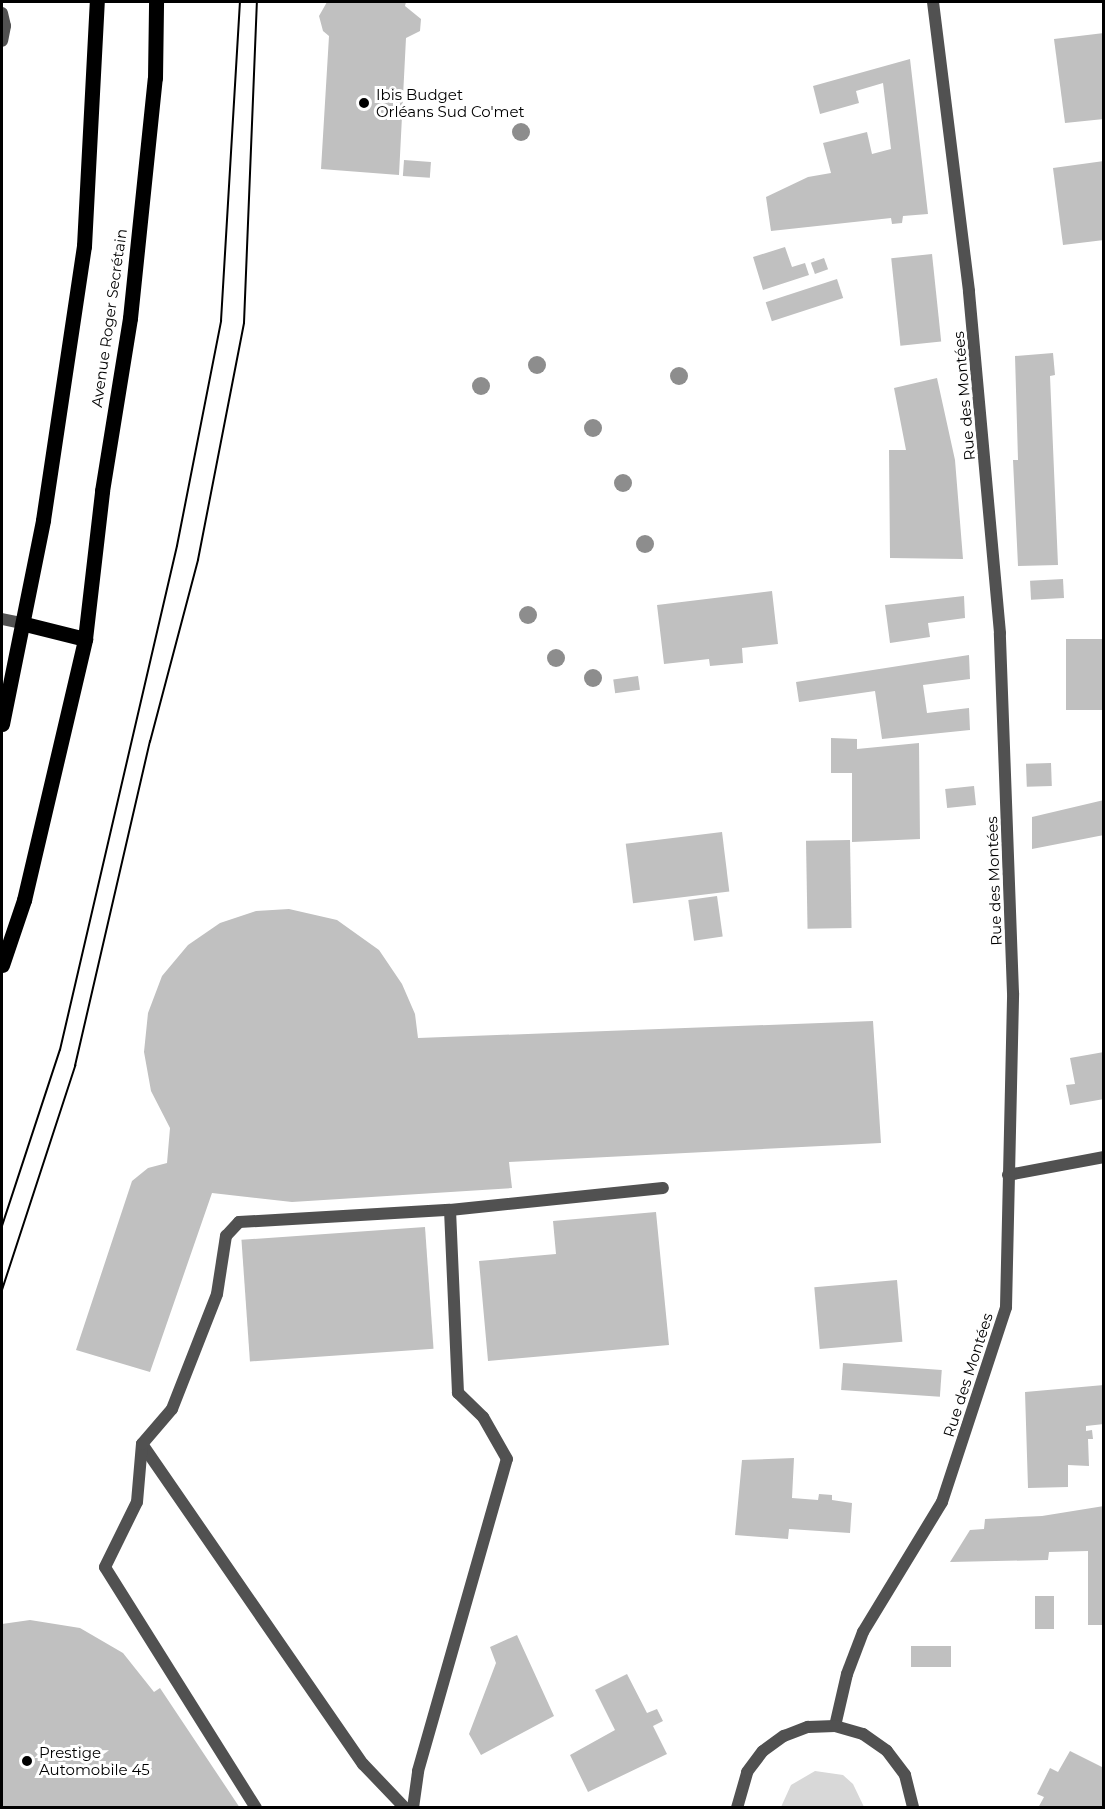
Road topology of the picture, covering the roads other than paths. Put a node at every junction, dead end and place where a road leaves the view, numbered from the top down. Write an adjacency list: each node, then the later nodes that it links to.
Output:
1 (97, 2): 7 (main road)
2 (156, 2): 8 (main road, Avenue Roger Secrétain)
3 (933, 2): 12 (street, Rue des Montées)
4 (2, 13): 5 (street)
5 (2, 40)
6 (2, 619): 7 (street)
7 (25, 624): 8 (main road); 9 (main road)
8 (85, 639): 10 (main road, Avenue Roger Secrétain)
9 (2, 724)
10 (2, 964)
11 (1104, 1157): 12 (street)
12 (1008, 1175): 16 (street, Rue des Montées)
13 (663, 1188): 14 (street)
14 (450, 1210): 15 (street); 19 (street)
15 (142, 1444): 17 (street); 18 (street)
16 (835, 1726): 20 (street); 21 (street)
17 (256, 1808)
18 (405, 1808)
19 (413, 1808)
20 (737, 1808)
21 (913, 1808)

